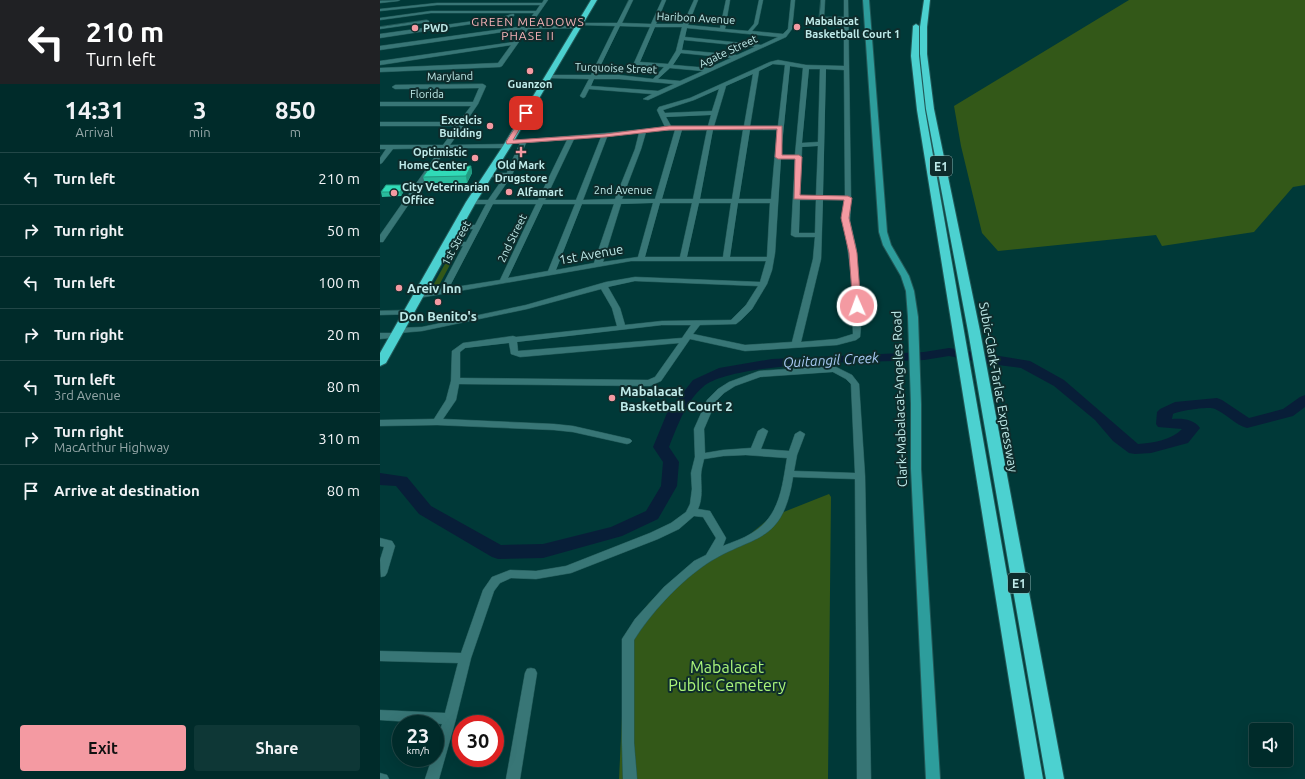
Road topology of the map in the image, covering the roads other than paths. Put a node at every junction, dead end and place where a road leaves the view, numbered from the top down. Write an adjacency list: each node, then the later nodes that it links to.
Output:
1 (398, 0): 14 (street)
2 (594, 0): 25 (highway)
3 (631, 0): 24 (street)
4 (664, 0): 26 (street)
5 (696, 0): 27 (street)
6 (728, 0): 31 (street)
7 (761, 0): 32 (street)
8 (793, 0): 34 (street)
9 (823, 0): 21 (street)
10 (846, 0): 21 (street)
11 (866, 0): 153 (main road, Clark-Mabalacat-Angeles Road)
12 (919, 0): 154 (highway, E1)
13 (927, 0): 155 (highway, Subic-Clark-Tarlac Expressway / E1)
14 (380, 2)
15 (439, 2): 16 (street); 17 (street); 18 (street)
16 (545, 2): 20 (street)
17 (380, 10)
18 (431, 12): 19 (street); 22 (street); 23 (street)
19 (516, 12): 20 (street); 30 (street)
20 (538, 12): 28 (street)
21 (846, 18): 46 (street)
22 (380, 19)
23 (426, 21): 29 (street); 30 (street)
24 (618, 24): 25 (street, Haribon Avenue); 26 (street, Haribon Avenue); 51 (street)
25 (579, 25): 28 (street, Haribon Avenue); 50 (highway)
26 (653, 25): 27 (street, Haribon Avenue); 43 (street)
27 (685, 26): 31 (street, Haribon Avenue); 35 (street)
28 (527, 27): 36 (street); 38 (street, Haribon Avenue)
29 (380, 28)
30 (432, 28): 33 (street)
31 (722, 29): 32 (street, Haribon Avenue)
32 (750, 31): 34 (street, Haribon Avenue)
33 (380, 36)
34 (784, 36): 37 (street, Agate Street)
35 (683, 38): 37 (street); 39 (street)
36 (516, 43): 41 (street); 47 (street)
37 (762, 46): 40 (street, Agate Street)
38 (380, 48)
39 (679, 51): 40 (street); 43 (street)
40 (737, 58): 48 (street, Agate Street)
41 (380, 63)
42 (788, 64): 44 (street); 49 (street); 72 (street)
43 (670, 65): 48 (street); 53 (street)
44 (806, 67): 45 (street); 79 (street)
45 (823, 67): 46 (street); 78 (street)
46 (845, 68): 92 (street)
47 (380, 70)
48 (711, 70): 54 (street, Agate Street)
49 (756, 70): 55 (street); 71 (street)
50 (548, 76): 51 (street, Turquoise Street); 77 (highway)
51 (593, 77): 52 (street, Turquoise Street); 57 (street)
52 (619, 77): 53 (street, Turquoise Street); 58 (street)
53 (655, 79): 54 (street, Turquoise Street)
54 (683, 83): 59 (street, Agate Street)
55 (723, 85): 64 (street); 65 (street)
56 (395, 87): 63 (street, Maryland)
57 (587, 88): 58 (street); 60 (street)
58 (612, 89): 59 (street)
59 (660, 93): 61 (street, Agate Street)
60 (583, 96)
61 (646, 99)
62 (380, 104): 63 (street, Florida)
63 (475, 104): 67 (street, Maryland)
64 (715, 113): 65 (street); 70 (street)
65 (662, 115): 68 (street)
66 (380, 124): 67 (street)
67 (460, 124): 82 (street, Maryland)
68 (669, 128): 69 (street); 73 (street)
69 (679, 128): 70 (street); 97 (street)
70 (710, 128): 71 (street); 98 (street)
71 (748, 128): 72 (street); 99 (street)
72 (780, 128): 83 (street)
73 (643, 131): 74 (street); 96 (street)
74 (605, 136): 75 (street); 95 (street)
75 (571, 138): 76 (street); 94 (street, 2nd Street)
76 (524, 141): 77 (street); 87 (street, 1st Street)
77 (508, 144): 82 (street); 86 (highway)
78 (821, 144): 79 (street); 91 (street)
79 (799, 145): 84 (street)
80 (380, 147): 81 (street)
81 (392, 147): 82 (street); 85 (street)
82 (446, 147): 105 (street, Maryland)
83 (778, 157): 84 (street); 100 (street)
84 (799, 157): 90 (street)
85 (380, 162)
86 (494, 167): 87 (street); 88 (highway)
87 (512, 167): 89 (street, 1st Street)
88 (488, 175): 89 (street); 101 (highway)
89 (509, 175): 93 (street, 1st Street)
90 (797, 198): 91 (street); 104 (street)
91 (818, 198): 92 (street); 104 (street)
92 (848, 198): 127 (street)
93 (491, 201): 94 (street, 2nd Avenue); 101 (street, 2nd Avenue); 103 (street, 1st Street)
94 (542, 201): 95 (street, 2nd Avenue); 114 (street, 2nd Street)
95 (581, 201): 96 (street, 2nd Avenue); 113 (street)
96 (618, 201): 97 (street, 2nd Avenue); 112 (street)
97 (657, 201): 98 (street, 2nd Avenue); 108 (street)
98 (696, 201): 99 (street, 2nd Avenue); 109 (street)
99 (735, 201): 100 (street, 2nd Avenue); 110 (street)
100 (774, 201): 111 (street)
101 (472, 202): 102 (highway)
102 (458, 227): 103 (street); 106 (highway)
103 (477, 227): 107 (street, 1st Street)
104 (818, 236): 127 (street)
105 (380, 240)
106 (448, 244): 107 (street); 118 (highway)
107 (467, 244): 117 (street, 1st Street)
108 (641, 258): 109 (street, 1st Avenue); 112 (street, 1st Avenue)
109 (683, 258): 110 (street, 1st Avenue)
110 (726, 259): 111 (street, 1st Avenue)
111 (770, 259): 115 (street)
112 (598, 264): 113 (street, 1st Avenue)
113 (551, 273): 114 (street, 1st Avenue)
114 (503, 281): 117 (street, 1st Avenue)
115 (763, 284): 116 (street); 121 (street)
116 (604, 286): 122 (street); 123 (street)
117 (443, 292): 118 (street, 1st Avenue)
118 (419, 296): 119 (highway)
119 (410, 312): 120 (street); 123 (highway)
120 (380, 313)
121 (697, 323): 122 (street); 125 (street)
122 (621, 327): 126 (street)
123 (397, 333): 124 (street); 128 (highway)
124 (380, 336)
125 (688, 338): 126 (street); 127 (street); 129 (street)
126 (513, 339): 129 (street)
127 (796, 344)
128 (380, 363)
129 (455, 381): 130 (street)
130 (437, 422): 131 (street); 134 (street)
131 (380, 423)
132 (763, 431): 135 (street)
133 (800, 434): 136 (street)
134 (627, 441)
135 (755, 450): 136 (street); 137 (street)
136 (792, 455): 138 (street)
137 (700, 457): 139 (street); 140 (street)
138 (789, 474): 139 (street); 142 (street)
139 (860, 476): 152 (street)
140 (692, 512): 142 (street); 145 (street)
141 (380, 542): 143 (street)
142 (707, 559): 151 (street)
143 (381, 573)
144 (380, 656): 145 (street)
145 (465, 658): 148 (street)
146 (531, 673): 150 (street)
147 (380, 714): 148 (street)
148 (450, 719): 149 (street)
149 (432, 779)
150 (513, 779)
151 (630, 779)
152 (864, 779)
153 (933, 779)
154 (1034, 779)
155 (1055, 779)

